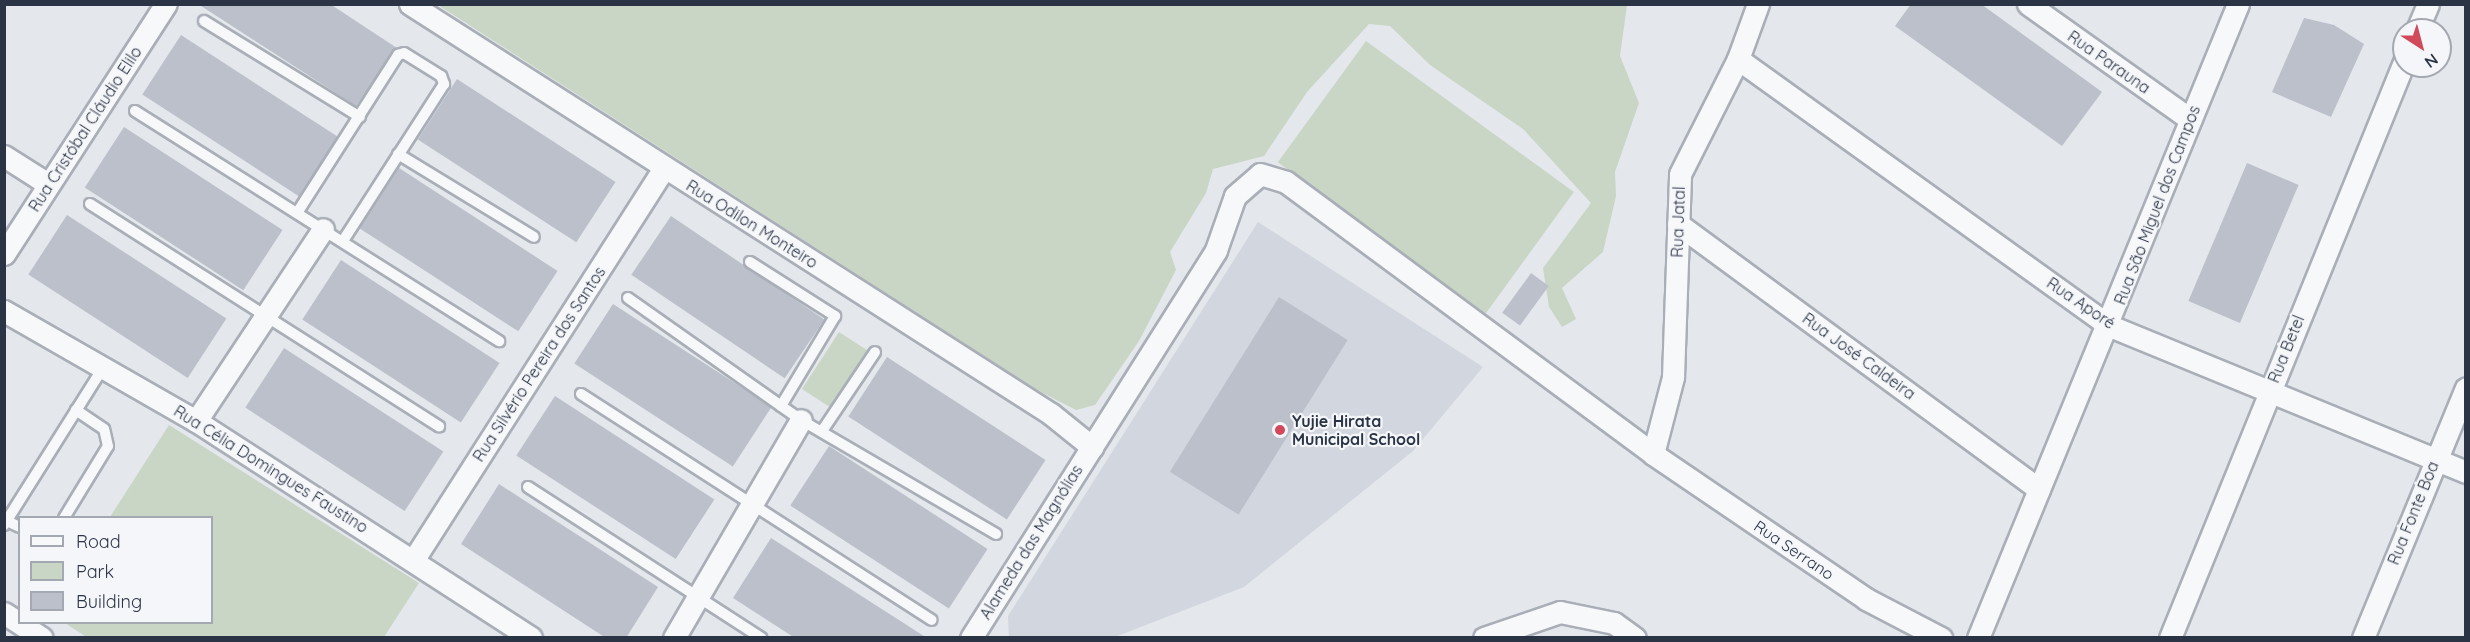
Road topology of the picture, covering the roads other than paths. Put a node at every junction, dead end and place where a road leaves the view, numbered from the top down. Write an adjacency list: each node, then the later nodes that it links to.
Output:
1 (165, 4): 17 (street, Rua Cristóbal Cláudio Elilo)
2 (410, 4): 16 (street, Rua Odilon Monteiro)
3 (1758, 4): 9 (street, Rua Jatal)
4 (2028, 4): 13 (street, Rua Parauna)
5 (2238, 4): 13 (street, Rua São Miguel dos Campos)
6 (2428, 4): 7 (street)
7 (2422, 18)
8 (204, 21): 12 (lane)
9 (1738, 59): 20 (street, Rua Jatal); 29 (street, Rua Aporé)
10 (2397, 78): 34 (street, Rua Betel)
11 (135, 111): 19 (lane)
12 (360, 117): 14 (lane); 19 (lane)
13 (2190, 119): 29 (street, Rua São Miguel dos Campos)
14 (398, 154): 22 (lane); 23 (lane)
15 (4, 156): 17 (street)
16 (664, 168): 42 (street, Rua Odilon Monteiro); 52 (street, Rua Silvério Pereira dos Santos)
17 (48, 184): 24 (street, Rua Cristóbal Cláudio Elilo)
18 (90, 204): 28 (lane)
19 (297, 213): 21 (lane)
20 (1678, 224): 43 (street, Rua Jatal); 47 (street, Rua José Caldeira)
21 (323, 229): 23 (lane); 28 (street)
22 (534, 237)
23 (343, 242): 30 (lane)
24 (4, 254)
25 (750, 262): 36 (lane)
26 (628, 298): 36 (lane)
27 (4, 311): 32 (street, Rua Célia Domingues Faustino)
28 (266, 316): 39 (street); 40 (lane)
29 (2110, 326): 34 (street, Rua Aporé); 47 (street, Rua São Miguel dos Campos)
30 (499, 341)
31 (875, 352): 41 (lane)
32 (103, 368): 37 (lane); 39 (street, Rua Célia Domingues Faustino)
33 (2466, 388): 44 (street, Rua Fonte Boa)
34 (2269, 391): 44 (street, Rua Aporé); 67 (street, Rua Betel)
35 (580, 394): 48 (lane)
36 (781, 406): 38 (lane)
37 (76, 410): 49 (lane); 50 (lane)
38 (801, 420): 41 (lane); 48 (street)
39 (196, 421): 52 (street, Rua Célia Domingues Faustino)
40 (439, 426)
41 (822, 431): 51 (lane)
42 (1092, 447): 43 (street, Alameda das Magnólias); 62 (street, Alameda das Magnólias)
43 (1653, 454): 65 (street, Rua Serrano)
44 (2435, 459): 45 (street, Rua Aporé); 68 (street, Rua Fonte Boa)
45 (2466, 472)
46 (528, 487): 53 (lane)
47 (2039, 489): 66 (street, Rua São Miguel dos Campos)
48 (748, 507): 53 (street); 55 (lane)
49 (65, 516)
50 (6, 523)
51 (996, 534)
52 (414, 559): 59 (street, Rua Célia Domingues Faustino)
53 (696, 598): 60 (street); 61 (lane)
54 (4, 613): 56 (street)
55 (932, 620)
56 (18, 622)
57 (21, 624): 58 (street)
58 (42, 638)
59 (531, 638)
60 (674, 638)
61 (761, 638)
62 (971, 638)
63 (1484, 638): 64 (street)
64 (1635, 638)
65 (1941, 638)
66 (1978, 638)
67 (2170, 638)
68 (2362, 638)

